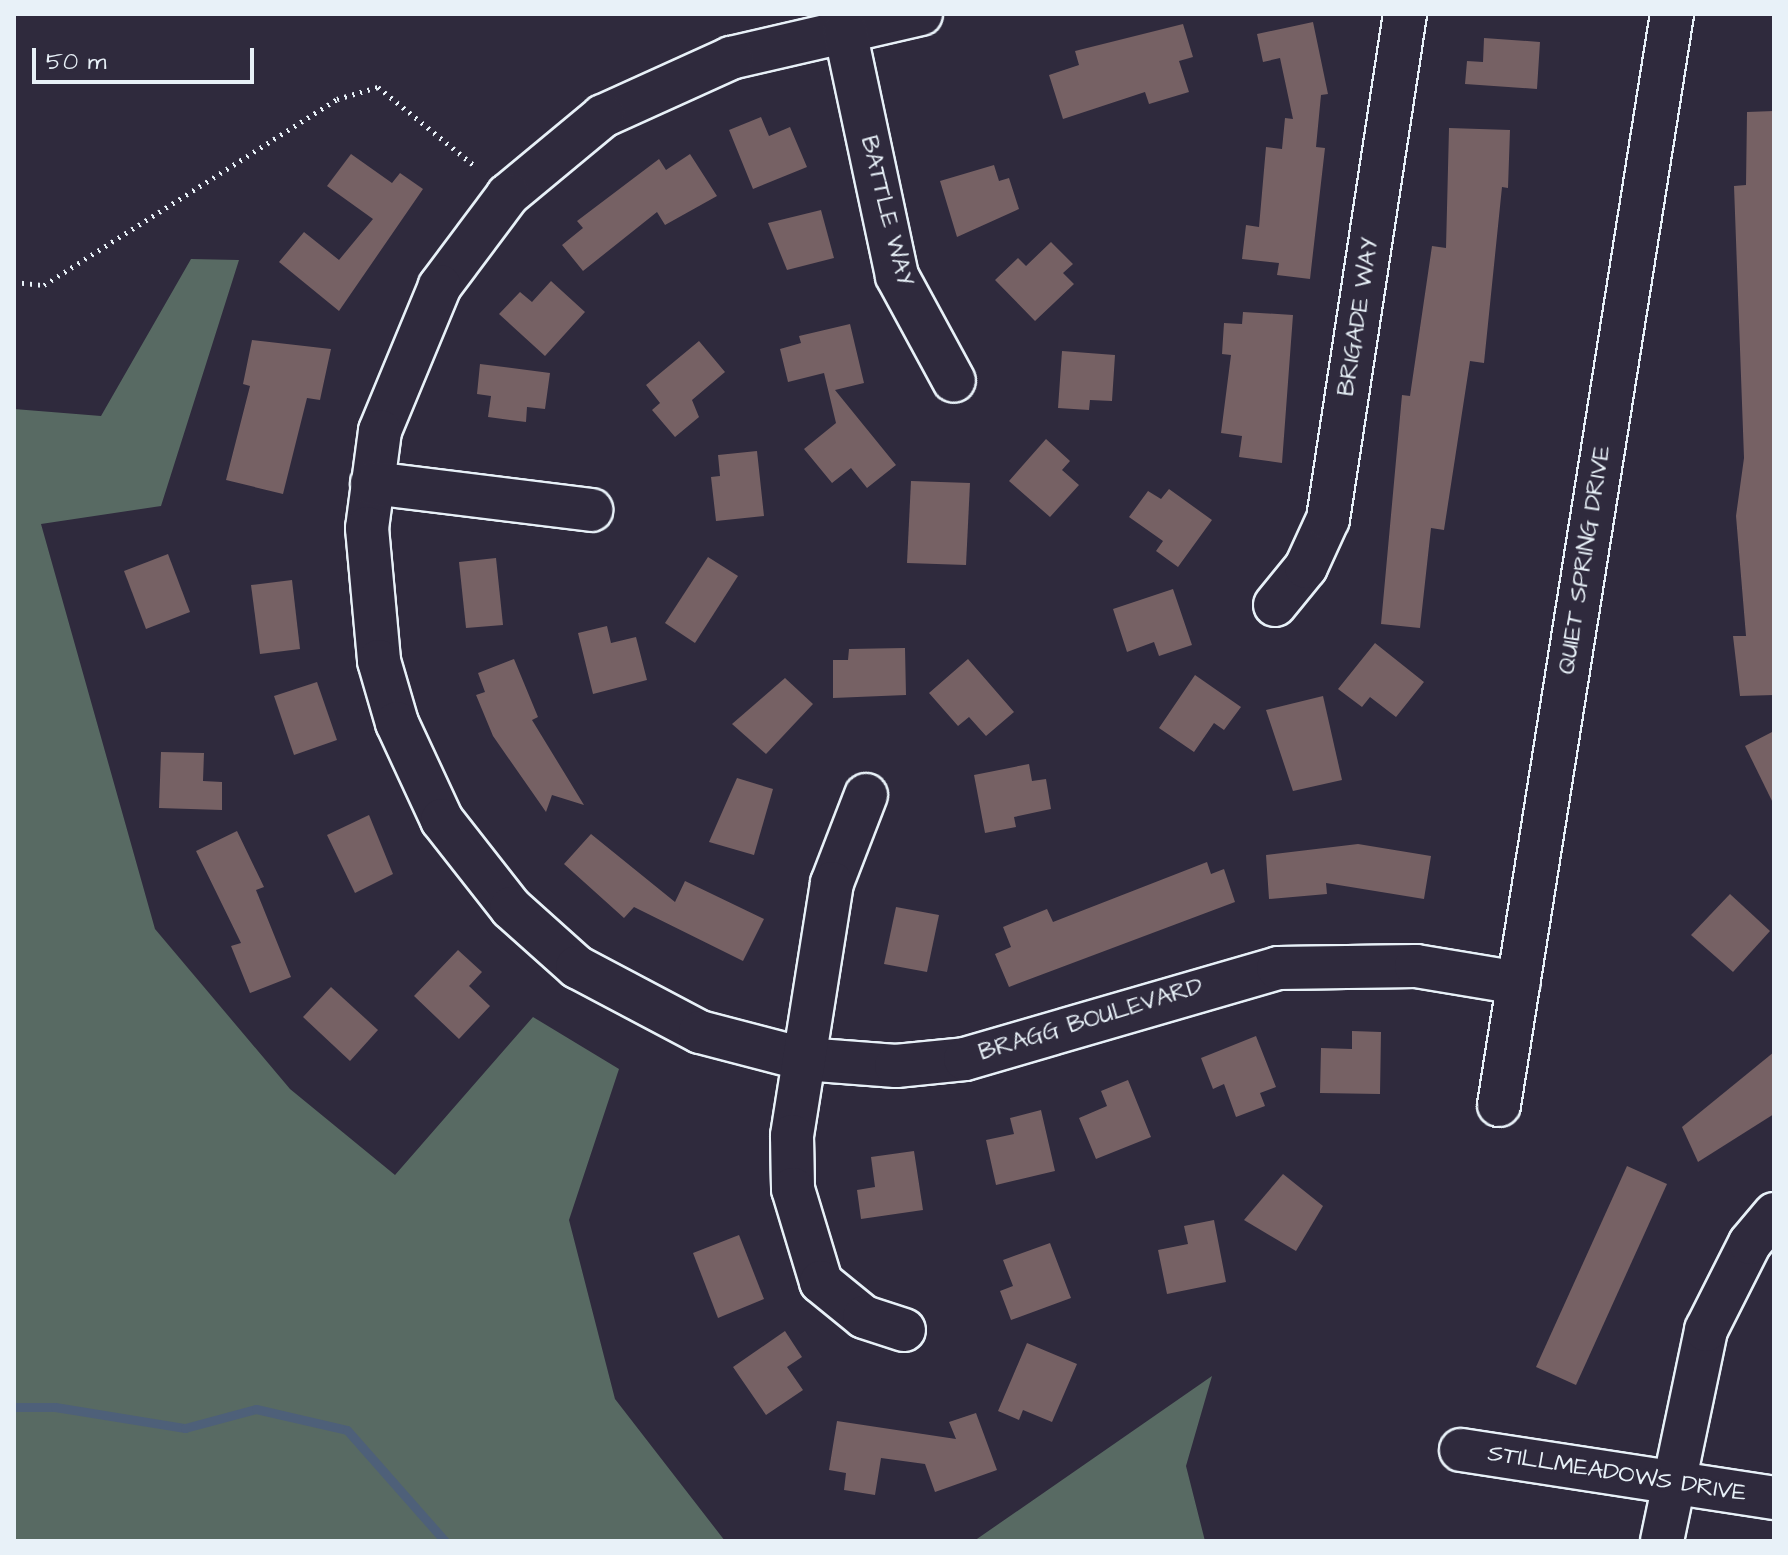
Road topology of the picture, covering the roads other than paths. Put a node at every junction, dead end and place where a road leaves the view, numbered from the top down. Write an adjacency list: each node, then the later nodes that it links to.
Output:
1 (921, 14): 4 (street, BRAGG BOULEVARD)
2 (1405, 14): 8 (street, BRIGADE WAY)
3 (1667, 15): 10 (street, QUIET SPRING DRIVE)
4 (845, 31): 5 (street, BATTLE WAY); 6 (street, BRAGG BOULEVARD)
5 (954, 381)
6 (372, 483): 7 (street); 11 (street, BRAGG BOULEVARD)
7 (591, 510)
8 (1275, 605)
9 (866, 795): 11 (street)
10 (1519, 983): 11 (street, BRAGG BOULEVARD); 12 (street, QUIET SPRING DRIVE)
11 (804, 1059): 14 (street)
12 (1499, 1105)
13 (1774, 1214): 16 (street)
14 (904, 1330)
15 (1461, 1450): 16 (street, STILLMEADOWS DRIVE)
16 (1673, 1480): 17 (street, STILLMEADOWS DRIVE); 18 (street)
17 (1774, 1498)
18 (1662, 1541)

